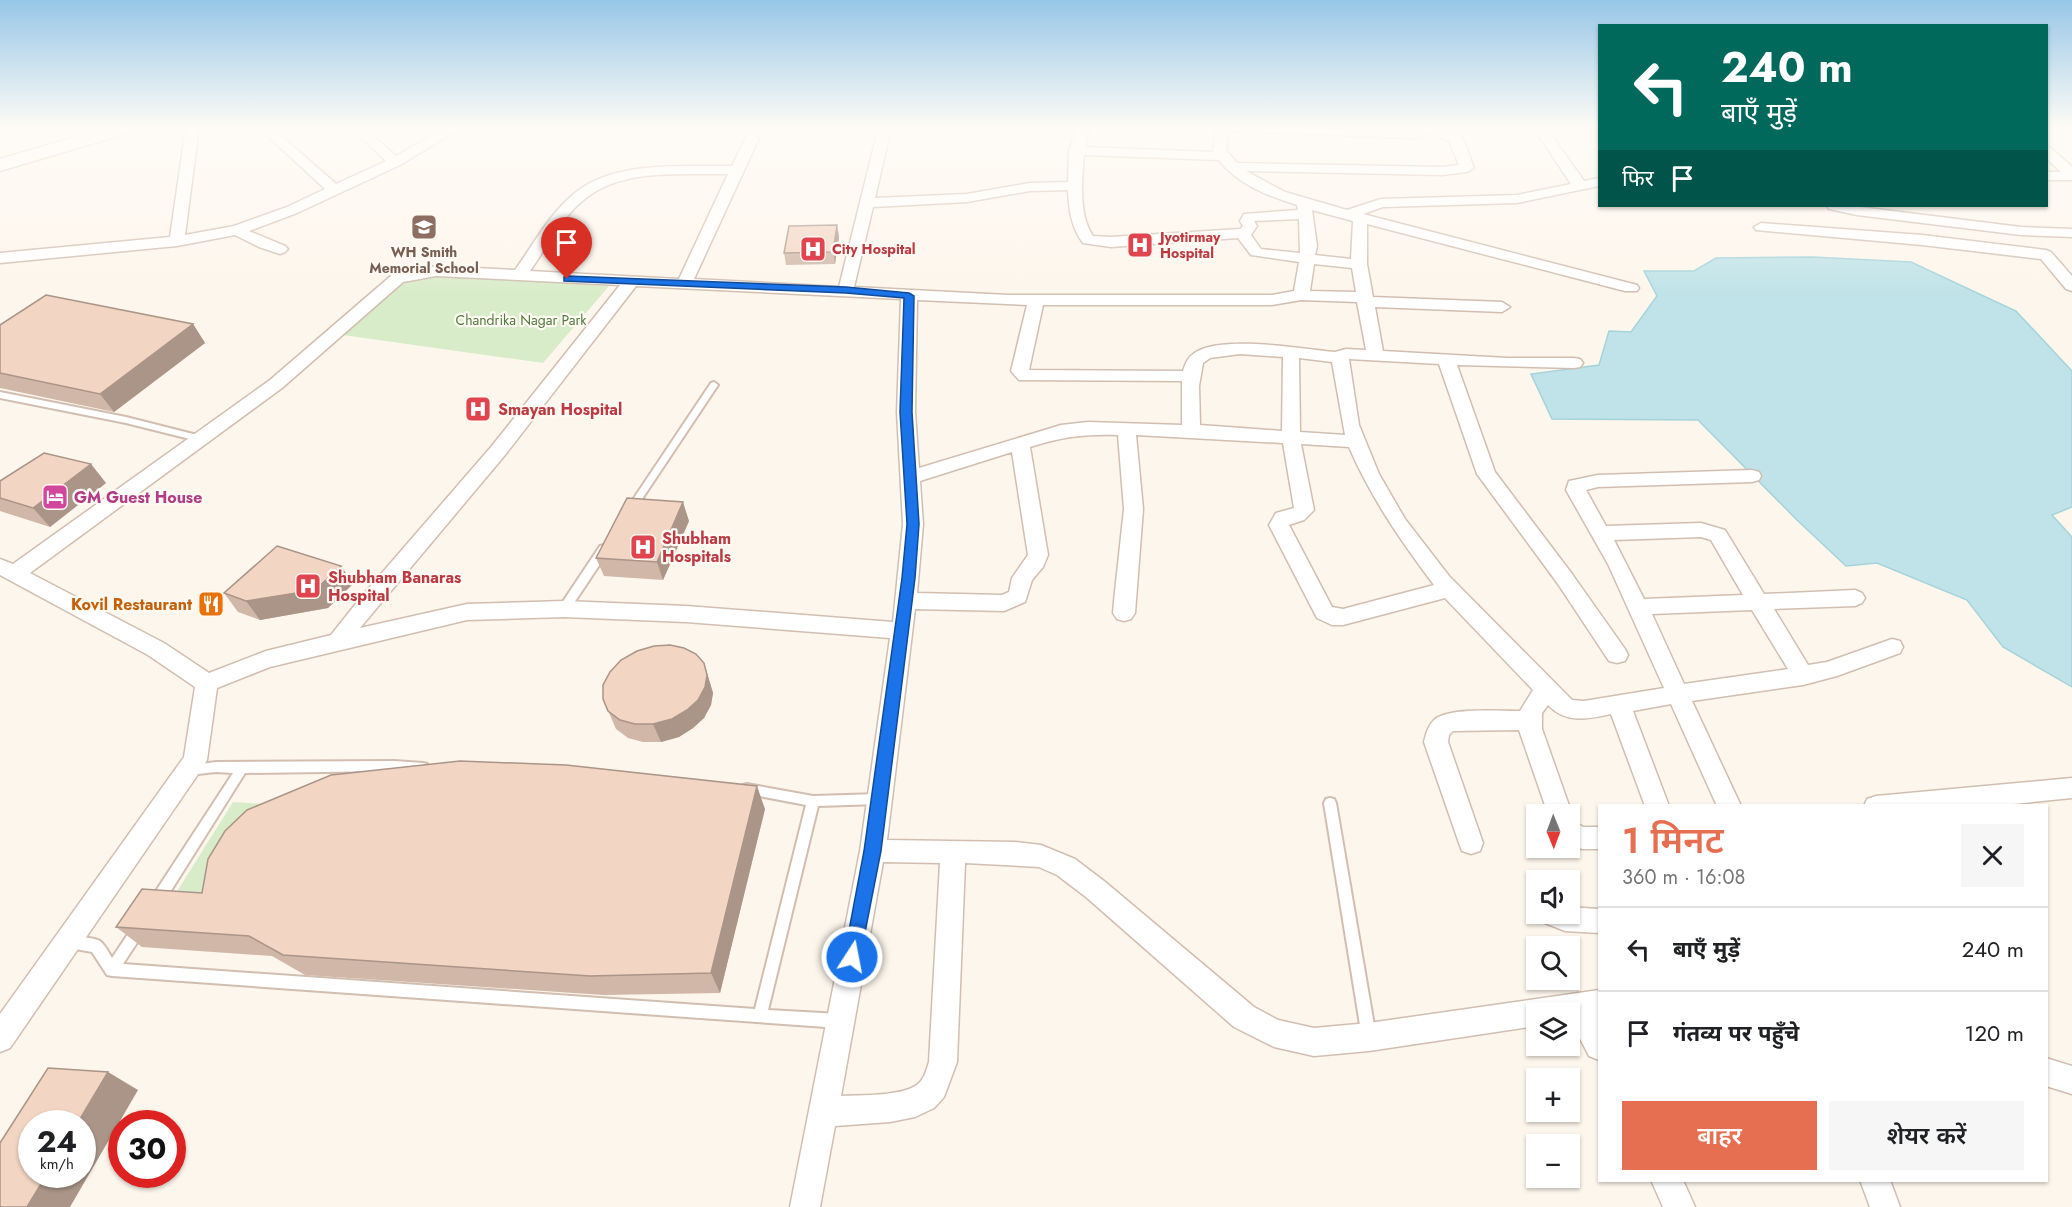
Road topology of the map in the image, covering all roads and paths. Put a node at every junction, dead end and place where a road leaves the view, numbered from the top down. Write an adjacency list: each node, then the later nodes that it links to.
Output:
1 (185, 183): 24 (street)
2 (327, 183): 12 (street)
3 (349, 183): 12 (street)
4 (605, 183): 31 (street)
5 (732, 183): 34 (street)
6 (871, 183): 13 (street)
7 (1257, 183): 16 (street)
8 (1578, 183): 11 (street)
9 (1593, 183): 11 (street)
10 (1075, 186): 13 (street); 22 (street)
11 (1580, 186): 17 (street)
12 (334, 190): 20 (street)
13 (866, 203): 37 (street)
14 (1839, 207): 18 (street)
15 (1942, 207): 18 (street)
16 (1305, 208): 17 (street); 22 (street); 28 (street)
17 (1354, 217): 30 (street); 36 (street)
18 (1950, 222): 21 (street)
19 (1761, 227): 26 (street)
20 (237, 230): 24 (street); 25 (street)
21 (2021, 231): 23 (street); 26 (street)
22 (1242, 233): 28 (street)
23 (2072, 233)
24 (177, 240): 27 (street)
25 (280, 249)
26 (2046, 255): 35 (street)
27 (0, 258)
28 (1307, 259): 30 (street); 38 (street)
29 (407, 263): 33 (street)
30 (1359, 264): 40 (street)
31 (519, 276): 32 (street); 33 (street)
32 (632, 280): 34 (street); 71 (street)
33 (394, 281): 54 (street)
34 (684, 285): 37 (street)
35 (2072, 286)
36 (1631, 288)
37 (846, 290): 39 (street)
38 (1301, 295): 40 (street); 41 (street)
39 (909, 296): 41 (street); 58 (street)
40 (1364, 299): 42 (street); 44 (street)
41 (1036, 301): 48 (street)
42 (1502, 307)
43 (1291, 353): 45 (street); 48 (street); 53 (street)
44 (1376, 355): 45 (street); 46 (street)
45 (1340, 358): 55 (street)
46 (1446, 359): 47 (street); 73 (street)
47 (1574, 363)
48 (1192, 376): 52 (street)
49 (714, 385): 59 (lane)
50 (0, 394): 54 (lane)
51 (1126, 428): 52 (street); 56 (street); 69 (street)
52 (1191, 431): 53 (street)
53 (1291, 437): 55 (street); 63 (street)
54 (202, 439): 62 (street)
55 (1356, 442): 63 (street)
56 (1020, 444): 58 (street); 65 (street)
57 (1752, 476): 60 (street)
58 (909, 478): 65 (street)
59 (622, 521)
60 (1601, 533): 66 (street); 67 (street)
61 (609, 541): 68 (lane)
62 (7, 569): 75 (street)
63 (1449, 589): 76 (street)
64 (1855, 598): 66 (street)
65 (906, 601): 70 (street)
66 (1760, 604): 67 (street); 74 (street)
67 (1639, 607): 77 (street)
68 (564, 609): 70 (street); 71 (street)
69 (1124, 613)
70 (902, 632): 85 (street)
71 (338, 640): 75 (street)
72 (1892, 647): 74 (street)
73 (1617, 655)
74 (1803, 676): 77 (street)
75 (207, 683): 82 (street)
76 (1546, 689): 78 (street); 79 (street)
77 (1679, 694): 78 (street); 90 (street)
78 (1619, 704): 89 (street)
79 (1529, 720): 88 (street); 94 (street)
80 (242, 768): 81 (lane); 82 (lane); 100 (lane)
81 (442, 769)
82 (189, 770): 99 (street)
83 (2072, 788): 91 (street)
84 (737, 789): 86 (lane)
85 (879, 799): 86 (lane); 95 (street)
86 (813, 801): 102 (lane)
87 (1330, 803): 104 (lane)
88 (1556, 804)
89 (1656, 804)
90 (1728, 804)
91 (1898, 804)
92 (1598, 837): 93 (street)
93 (1580, 838)
94 (1472, 843)
95 (873, 851): 96 (street); 103 (street)
96 (953, 852): 104 (street); 107 (street)
97 (1580, 920): 98 (street)
98 (1598, 921)
99 (67, 943): 100 (lane); 105 (street)
100 (112, 970): 102 (lane)
101 (1589, 1004): 104 (street); 106 (street)
102 (760, 1016): 103 (lane)
103 (840, 1021): 107 (street)
104 (1369, 1037)
105 (0, 1038)
106 (1598, 1042)
107 (823, 1112): 110 (street)
108 (1667, 1182): 111 (street)
109 (1876, 1182): 112 (street)
110 (805, 1207)
111 (1680, 1207)
112 (1885, 1207)

